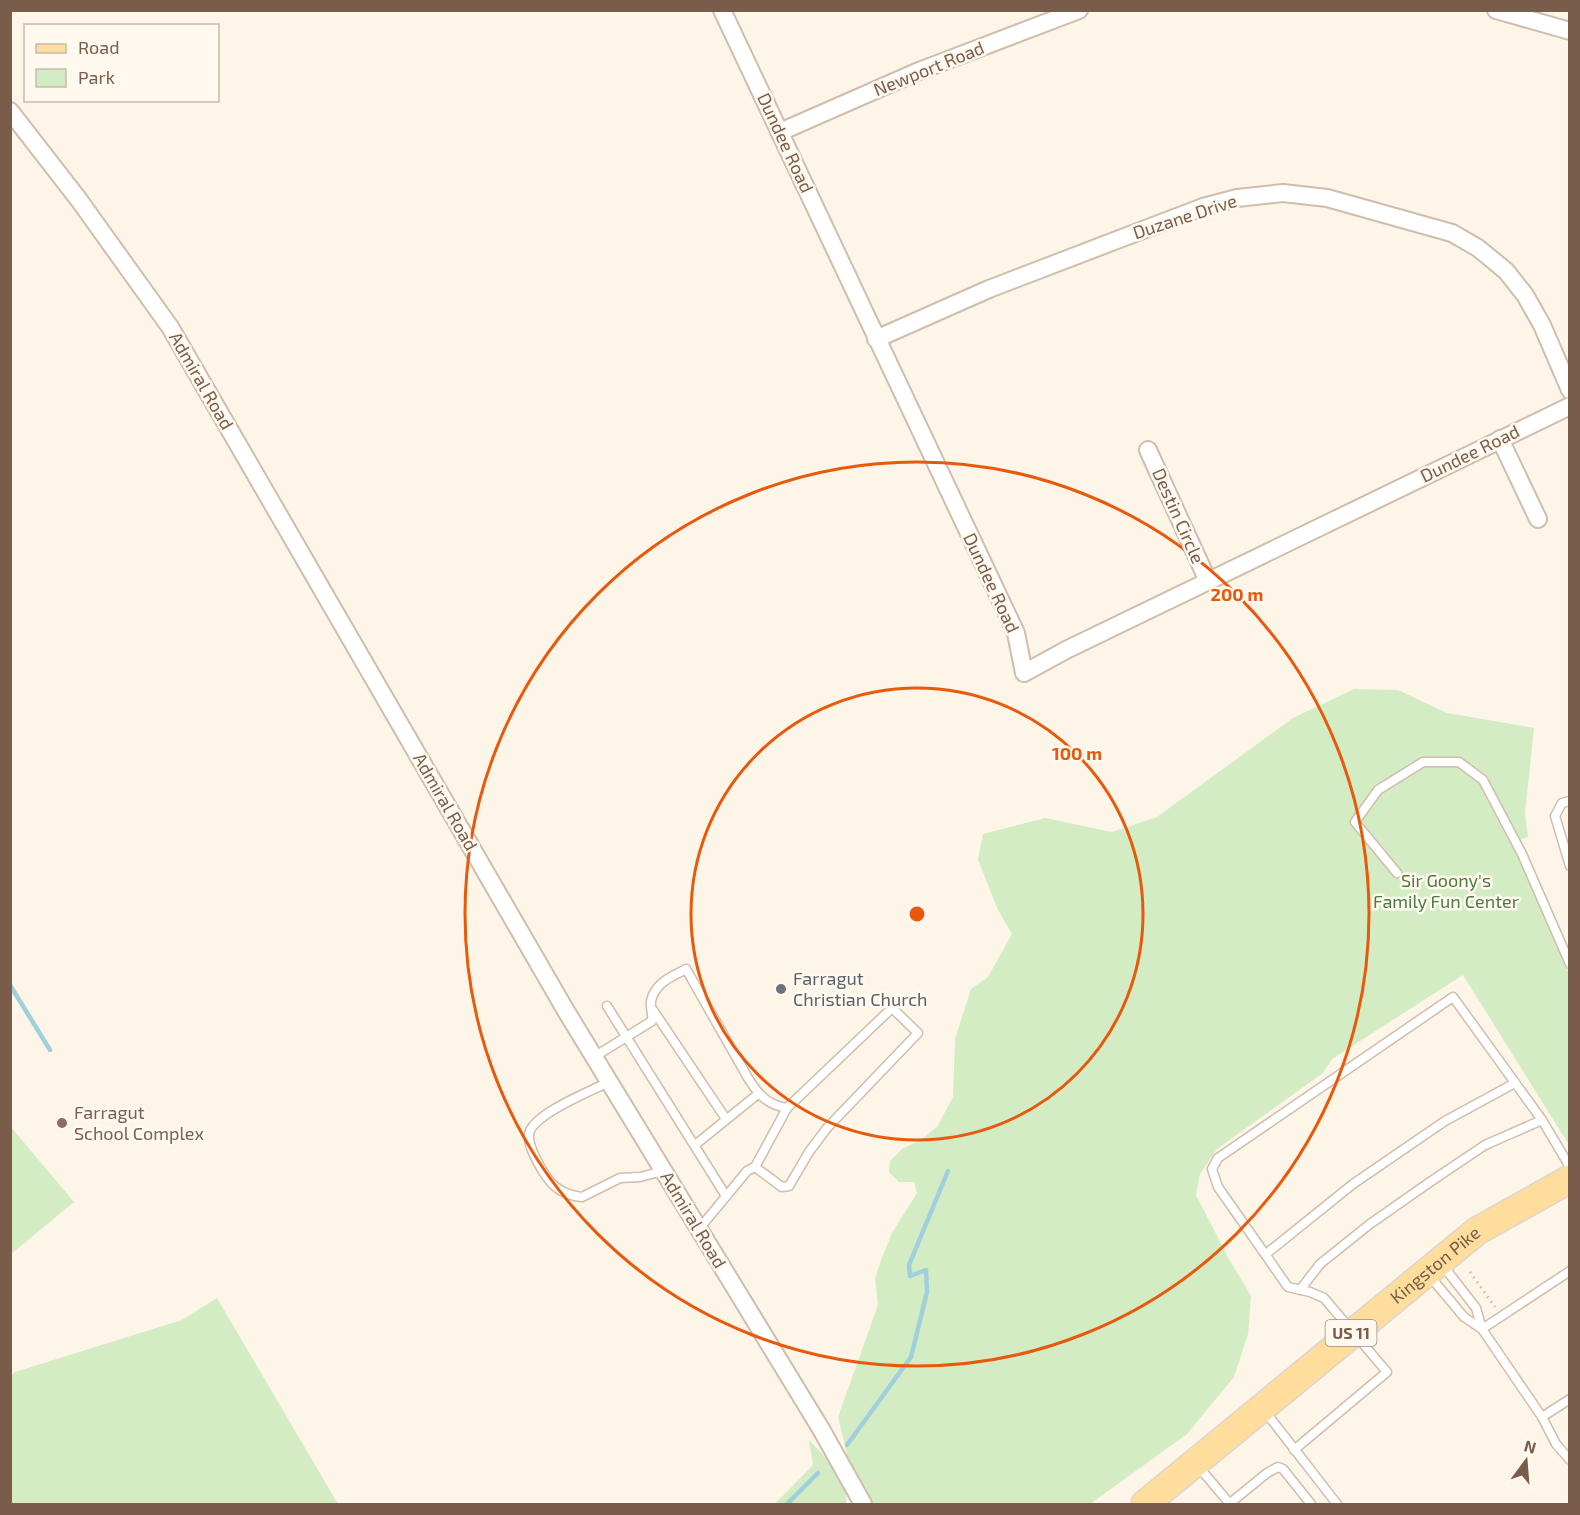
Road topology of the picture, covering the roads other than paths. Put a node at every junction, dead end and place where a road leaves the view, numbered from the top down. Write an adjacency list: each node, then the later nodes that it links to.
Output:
1 (722, 10): 6 (street, Dundee Road)
2 (1079, 10): 6 (street, Newport Road)
3 (1496, 10): 4 (street)
4 (1569, 31)
5 (10, 111): 21 (street, Admiral Road)
6 (780, 132): 7 (street, Dundee Road)
7 (876, 339): 8 (street, Duzane Drive); 13 (street, Dundee Road)
8 (1569, 390)
9 (1569, 406): 10 (street, Dundee Road)
10 (1500, 439): 12 (street); 13 (street, Dundee Road)
11 (1148, 450): 13 (street, Destin Circle)
12 (1538, 519)
13 (1208, 581)
14 (1569, 801): 15 (lane)
15 (1569, 866)
16 (1397, 873): 17 (lane)
17 (1569, 964)
18 (607, 1006): 20 (lane)
19 (652, 1009): 20 (lane); 24 (lane); 26 (lane)
20 (627, 1036): 21 (lane); 28 (lane)
21 (594, 1057): 22 (street, Admiral Road)
22 (609, 1082): 31 (street, Admiral Road); 31 (lane)
23 (1515, 1083): 27 (lane); 35 (lane); 35 (lane)
24 (758, 1094): 25 (lane); 26 (lane)
25 (787, 1108): 29 (lane); 29 (lane)
26 (726, 1119): 28 (lane)
27 (1542, 1120): 30 (lane); 38 (lane)
28 (694, 1144): 33 (lane)
29 (755, 1167): 33 (lane)
30 (1569, 1167)
31 (663, 1171): 34 (street, Admiral Road)
32 (1569, 1179): 36 (main road, Kingston Pike / US 11)
33 (726, 1196): 34 (lane)
34 (699, 1229): 47 (street, Admiral Road)
35 (1266, 1254): 38 (lane)
36 (1433, 1267): 39 (lane); 39 (lane); 40 (main road, Kingston Pike / US 11)
37 (1569, 1271): 39 (lane)
38 (1299, 1290): 40 (lane)
39 (1482, 1329): 43 (lane)
40 (1352, 1332): 42 (main road, Kingston Pike / US 11); 44 (lane)
41 (1569, 1399): 43 (lane)
42 (1262, 1407): 44 (lane); 46 (main road, Kingston Pike / US 11)
43 (1542, 1417): 45 (lane)
44 (1294, 1450): 51 (lane)
45 (1569, 1460)
46 (1195, 1463): 48 (main road, Kingston Pike / US 11); 49 (lane)
47 (863, 1504)
48 (1145, 1504)
49 (1230, 1504): 50 (lane)
50 (1311, 1504)
51 (1337, 1504)

